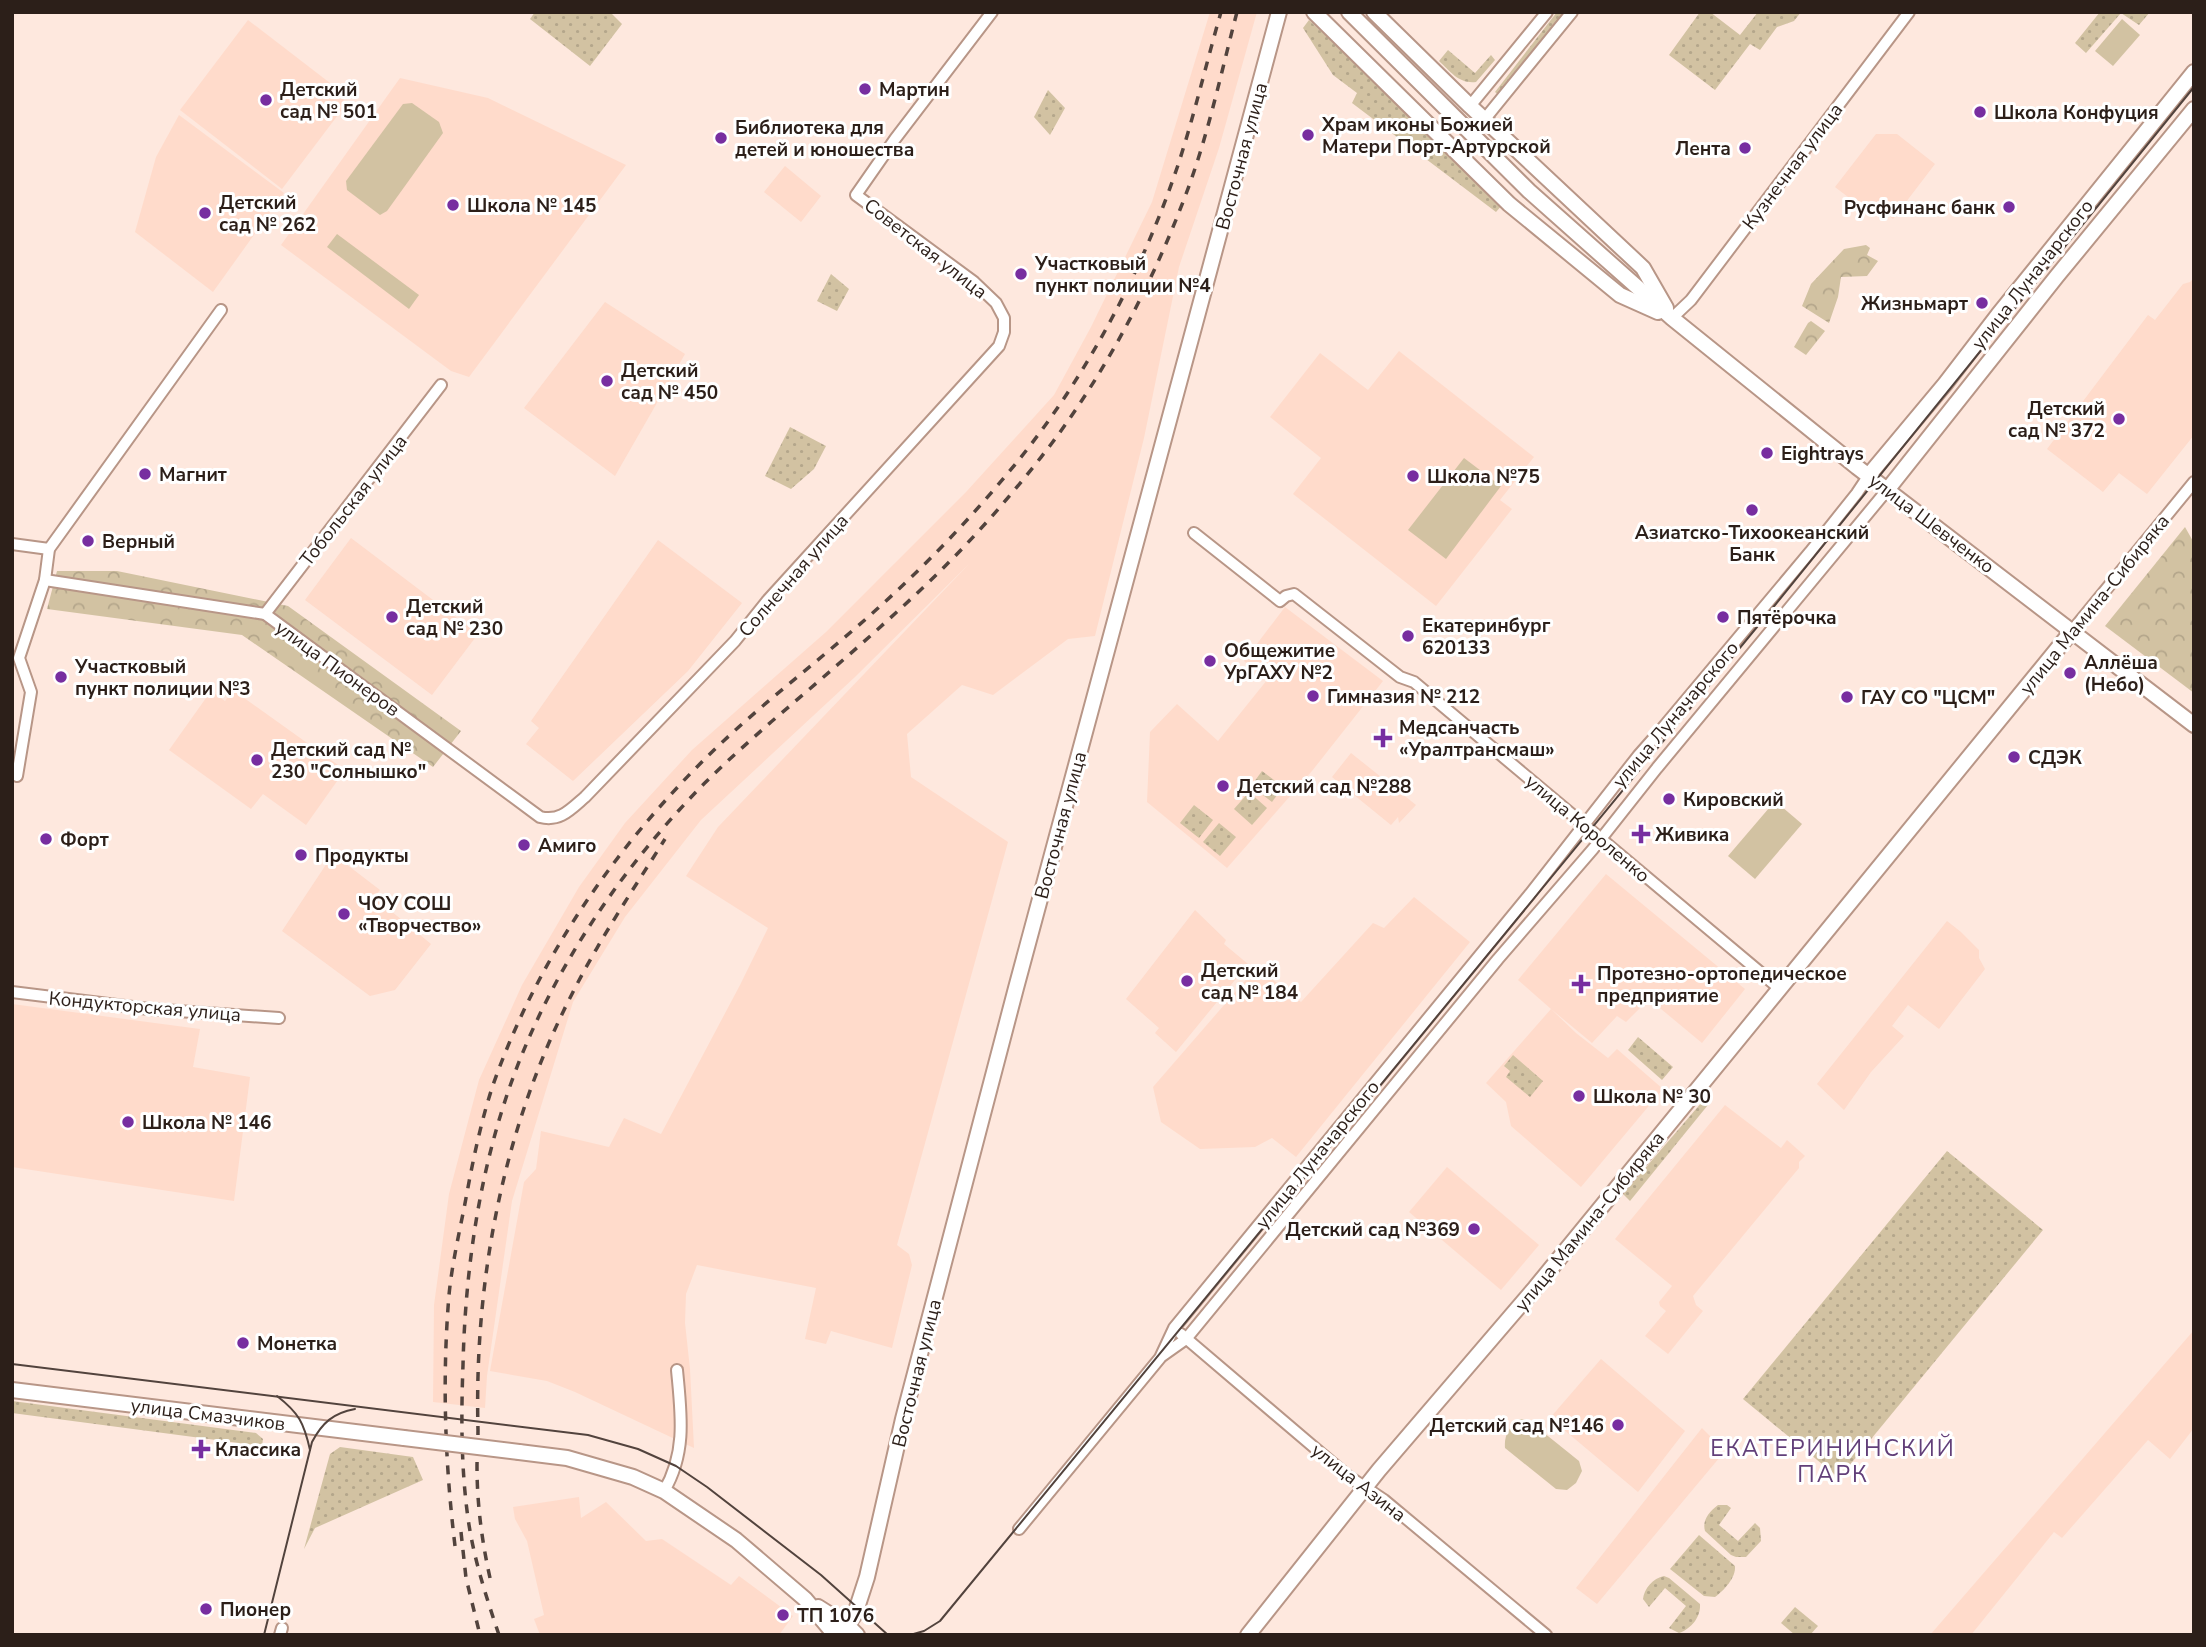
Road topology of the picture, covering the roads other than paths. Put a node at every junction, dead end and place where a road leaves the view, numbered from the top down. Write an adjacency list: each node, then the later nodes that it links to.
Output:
1 (992, 12): 14 (street, Советская улица)
2 (1279, 12): 42 (main road, Восточная улица)
3 (1349, 12): 15 (main road, улица Шевченко)
4 (1374, 12): 10 (main road, улица Шевченко)
5 (1547, 12): 10 (street)
6 (1572, 12): 12 (street)
7 (1909, 12): 15 (street, Кузнечная улица)
8 (1318, 15): 15 (main road, улица Шевченко)
9 (2194, 72): 17 (main road, улица Луначарского)
10 (1470, 106): 12 (main road, улица Шевченко)
11 (2194, 110): 19 (main road, улица Луначарского)
12 (1484, 120): 15 (main road, улица Шевченко)
13 (221, 310): 22 (street)
14 (1004, 318): 28 (street, Солнечная улица)
15 (1672, 318): 17 (main road, улица Шевченко)
16 (442, 386): 24 (street, Тобольская улица)
17 (1869, 475): 19 (main road, улица Шевченко); 29 (street, улица Луначарского)
18 (2194, 482): 25 (street, улица Мамина-Сибиряка)
19 (1888, 489): 25 (main road, улица Шевченко); 30 (street, улица Луначарского)
20 (1194, 533): 29 (street, улица Короленко)
21 (12, 544): 22 (street)
22 (49, 549): 23 (street)
23 (46, 580): 24 (street, улица Пионеров); 27 (street)
24 (265, 614): 28 (street, улица Пионеров)
25 (2072, 631): 26 (main road, улица Шевченко); 31 (main road, улица Мамина-Сибиряка)
26 (2194, 725)
27 (17, 776)
28 (560, 817)
29 (1584, 824): 30 (street, улица Короленко); 34 (street, улица Луначарского)
30 (1601, 838): 31 (street, улица Короленко); 35 (street, улица Луначарского)
31 (1780, 989): 39 (main road, улица Мамина-Сибиряка)
32 (12, 992): 33 (street, Кондукторская улица)
33 (279, 1018)
34 (1174, 1328): 35 (street, улица Азина); 36 (street, улица Луначарского)
35 (1186, 1339): 36 (street, улица Луначарского); 39 (street, улица Азина)
36 (1160, 1357): 41 (street, улица Луначарского)
37 (677, 1370): 40 (street)
38 (12, 1390): 40 (main road, улица Смазчиков, bridge)
39 (1365, 1487): 43 (main road, улица Мамина-Сибиряка); 44 (street, улица Азина)
40 (664, 1491): 42 (main road, улица Смазчиков)
41 (1018, 1529)
42 (845, 1633)
43 (1248, 1635)
44 (1546, 1635)

